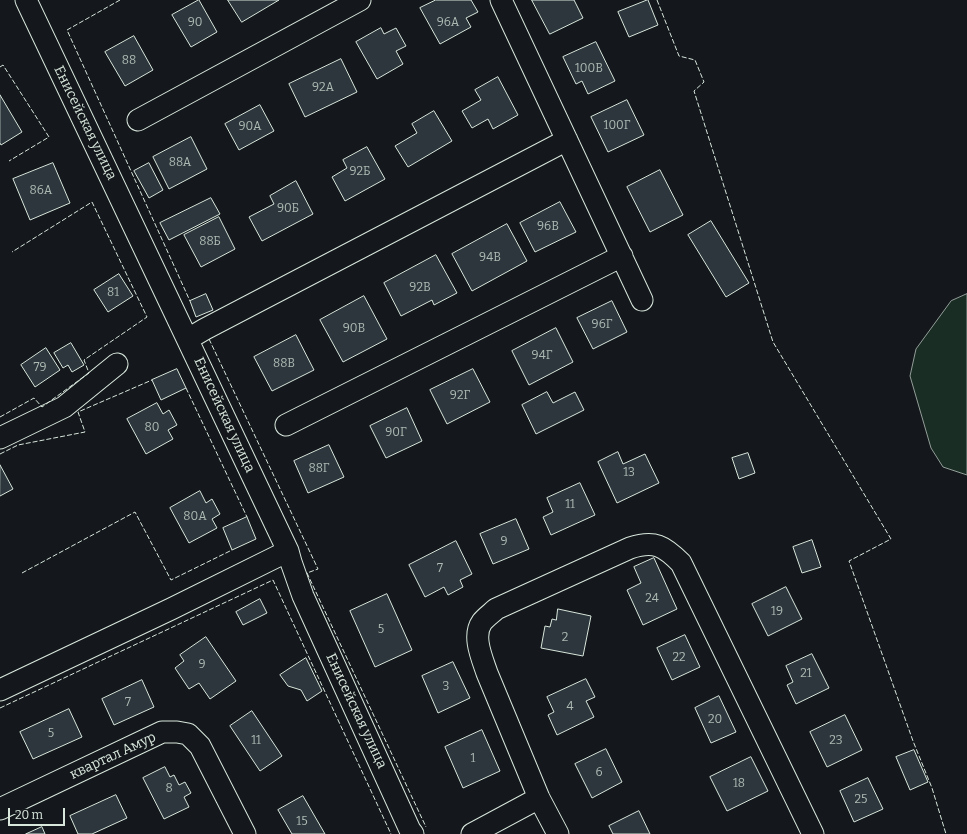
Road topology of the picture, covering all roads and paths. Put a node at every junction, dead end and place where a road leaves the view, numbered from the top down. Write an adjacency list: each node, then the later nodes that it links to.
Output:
1 (26, 0): 8 (street, Енисейская улица)
2 (360, 0): 4 (street)
3 (501, 0): 5 (street)
4 (138, 120)
5 (566, 140): 6 (street); 8 (street)
6 (622, 256): 7 (street); 10 (street)
7 (642, 300)
8 (188, 339): 12 (street, Енисейская улица)
9 (117, 364): 11 (street)
10 (286, 426)
11 (0, 438)
12 (288, 551): 13 (street); 17 (street, Енисейская улица)
13 (0, 690)
14 (540, 798): 18 (street); 19 (street); 20 (street)
15 (0, 809): 16 (street, квартал Амур)
16 (245, 834)
17 (413, 834)
18 (472, 834)
19 (558, 834)
20 (813, 834)

